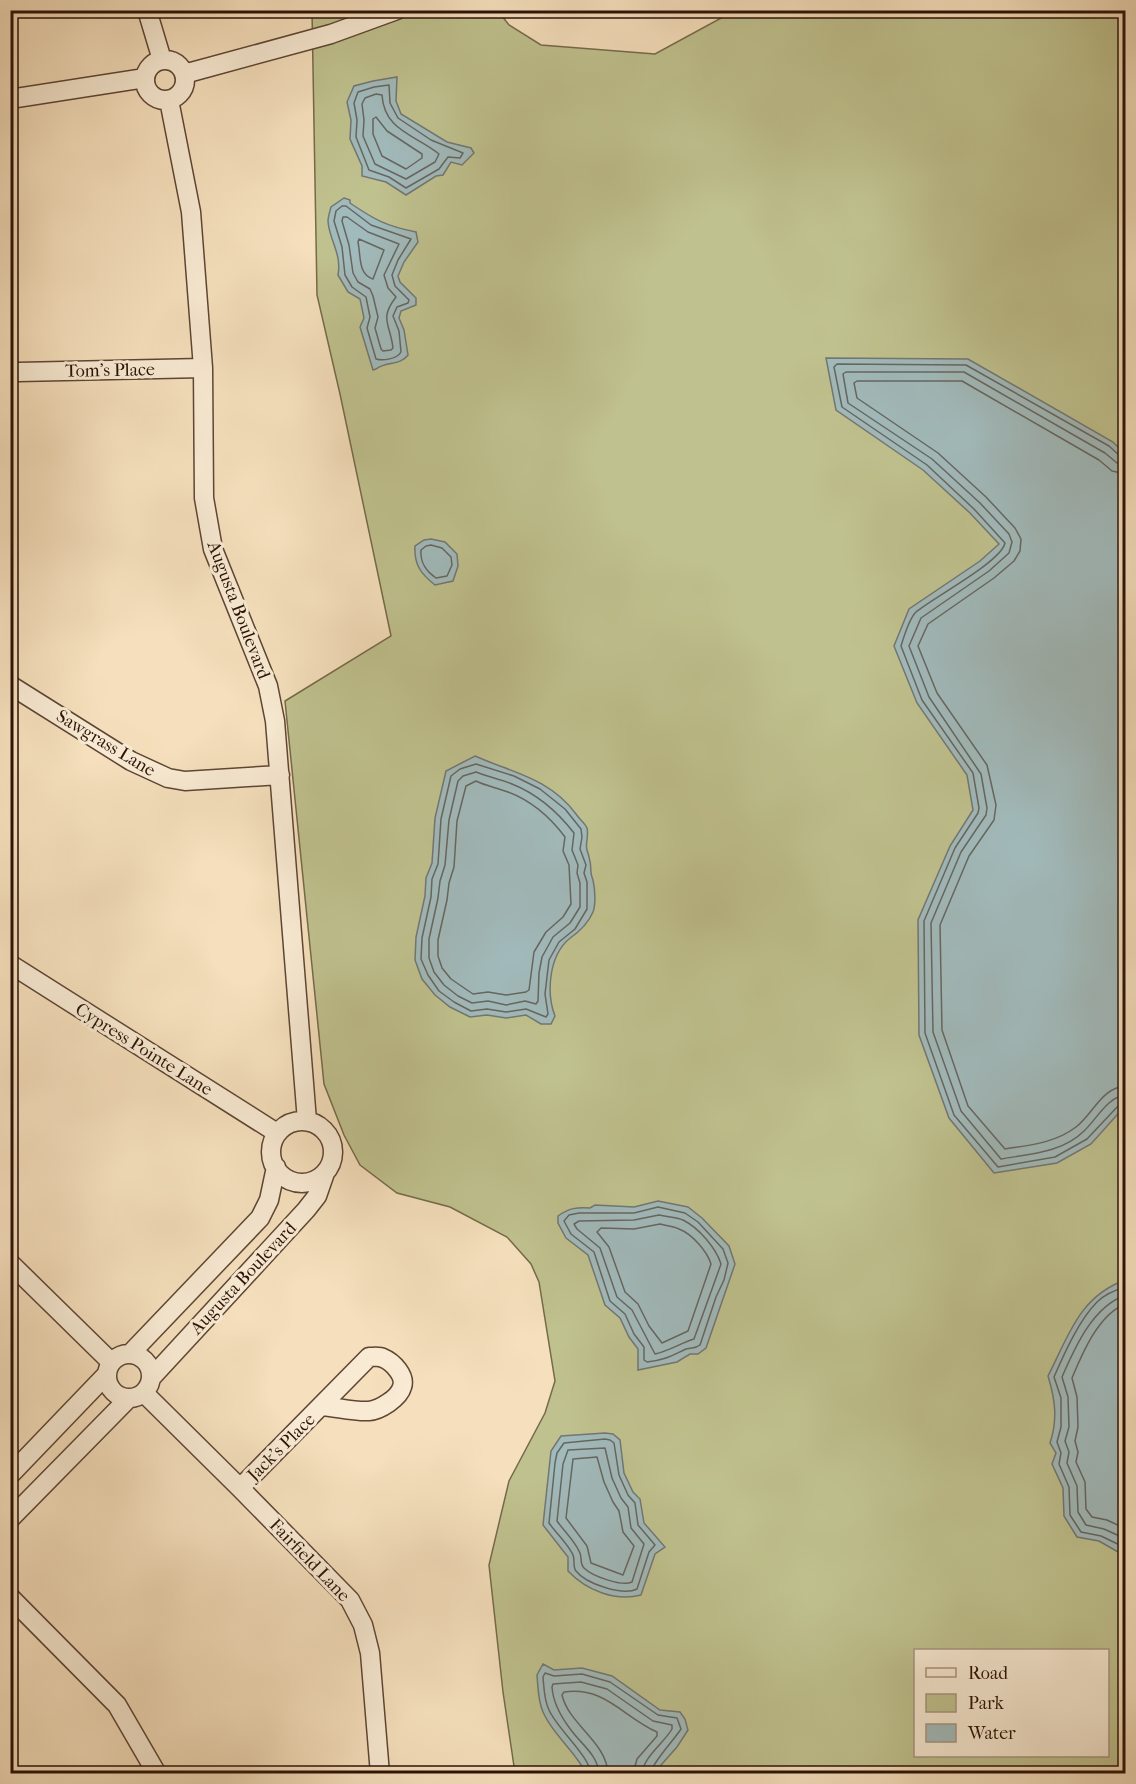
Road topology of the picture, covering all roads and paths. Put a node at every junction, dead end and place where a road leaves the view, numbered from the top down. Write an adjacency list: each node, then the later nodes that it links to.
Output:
1 (147, 10): 3 (street)
2 (397, 10): 4 (street)
3 (162, 60): 4 (street); 5 (street)
4 (184, 74): 7 (street)
5 (145, 78): 6 (street); 7 (street)
6 (10, 99)
7 (170, 100): 8 (street, Augusta Boulevard)
8 (203, 368): 9 (street, Tom’s Place); 11 (street, Augusta Boulevard)
9 (18, 372)
10 (10, 685): 11 (street, Sawgrass Lane)
11 (280, 776): 13 (street, Augusta Boulevard)
12 (10, 964): 14 (street, Cypress Pointe Lane)
13 (307, 1121): 14 (street); 16 (street)
14 (277, 1133): 15 (street)
15 (276, 1167): 16 (street); 18 (street, Augusta Boulevard)
16 (324, 1173): 20 (street, Augusta Boulevard)
17 (10, 1263): 19 (street)
18 (130, 1354): 19 (street); 20 (street)
19 (109, 1369): 20 (street); 22 (street)
20 (141, 1390): 23 (street, Fairfield Lane); 24 (street, Augusta Boulevard)
21 (321, 1406): 23 (street, Jack’s Place)
22 (10, 1475)
23 (240, 1488): 27 (street, Fairfield Lane)
24 (10, 1520)
25 (10, 1597): 26 (street)
26 (157, 1773)
27 (380, 1773)

